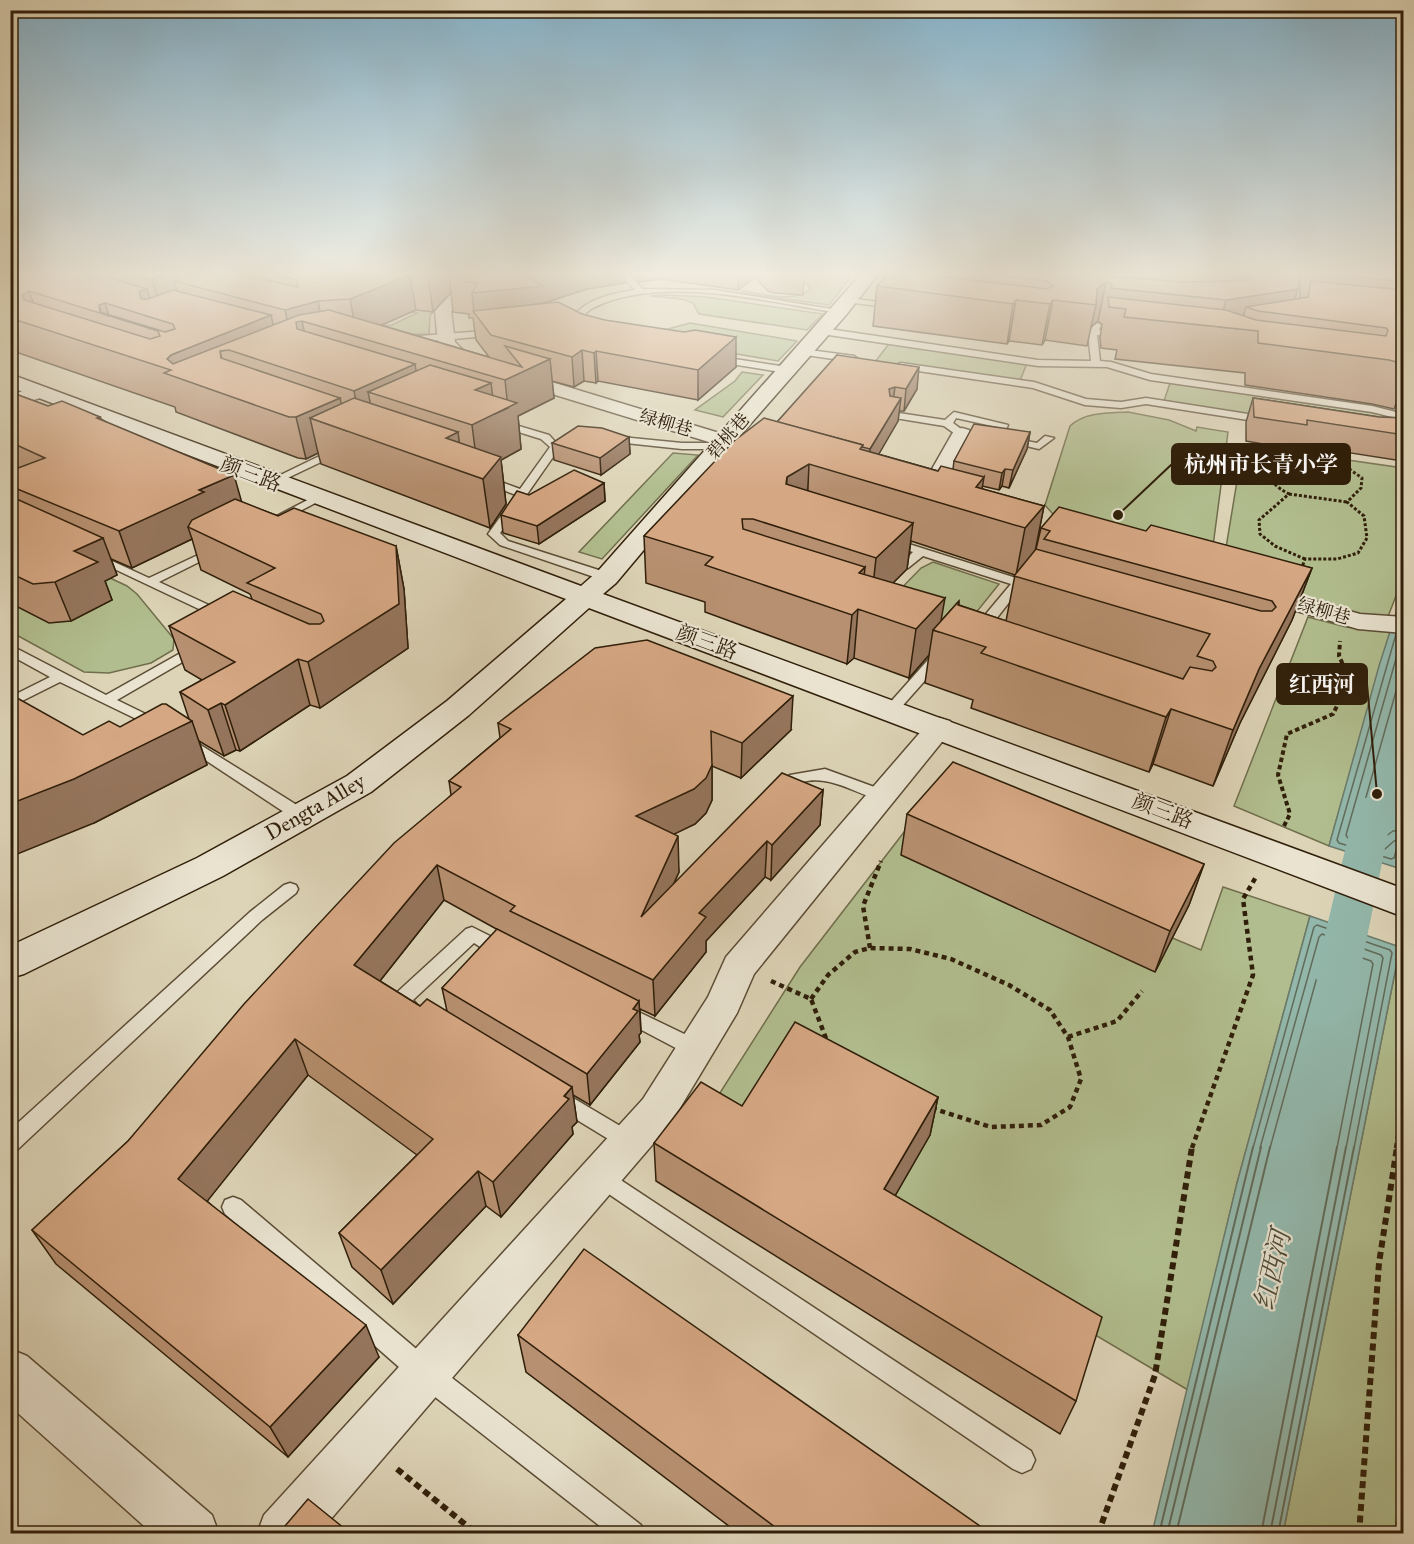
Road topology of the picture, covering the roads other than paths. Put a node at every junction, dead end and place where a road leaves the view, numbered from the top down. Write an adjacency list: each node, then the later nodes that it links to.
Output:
1 (449, 345): 22 (street, 绿柳巷)
2 (809, 345): 5 (street, 碧桃巷)
3 (917, 345): 8 (lane)
4 (1095, 345): 8 (lane)
5 (802, 352): 7 (lane); 10 (street, 碧桃巷)
6 (705, 357): 10 (lane)
7 (865, 361)
8 (1096, 363): 15 (lane)
9 (886, 364): 17 (lane)
10 (787, 370): 22 (street, 碧桃巷)
11 (10, 380): 12 (street, 颜三路)
12 (40, 392): 13 (street); 26 (street, 颜三路)
13 (10, 401)
14 (892, 415): 18 (lane)
15 (1404, 417)
16 (495, 422): 28 (lane)
17 (1277, 422)
18 (955, 429): 21 (lane); 21 (lane); 30 (street)
19 (601, 437): 22 (lane)
20 (1049, 438): 21 (lane)
21 (996, 439)
22 (721, 443): 24 (street, 绿柳巷); 40 (street, 碧桃巷)
23 (343, 447): 26 (lane)
24 (772, 455)
25 (480, 478): 28 (lane)
26 (271, 482): 29 (street, 颜三路)
27 (902, 492): 30 (street)
28 (522, 493): 40 (lane)
29 (317, 498): 32 (lane); 40 (street, 颜三路)
30 (923, 498): 31 (street)
31 (946, 504)
32 (265, 525)
33 (879, 537): 35 (lane)
34 (223, 546): 39 (lane)
35 (921, 550): 37 (lane); 42 (lane)
36 (86, 553): 39 (lane)
37 (876, 554)
38 (1031, 567): 42 (lane)
39 (150, 582): 43 (lane)
40 (596, 587): 52 (street, 颜三路); 56 (street, Dengta Alley)
41 (1245, 588): 44 (street, 绿柳巷)
42 (1019, 589): 45 (lane)
43 (231, 620)
44 (1392, 624)
45 (974, 638)
46 (210, 642): 50 (lane)
47 (946, 648): 52 (lane)
48 (10, 649): 49 (lane)
49 (60, 677): 50 (lane); 51 (lane)
50 (107, 700): 56 (lane)
51 (10, 703)
52 (892, 709): 53 (street, 颜三路)
53 (940, 728): 54 (street); 58 (street, 颜三路)
54 (883, 796): 55 (lane); 63 (street)
55 (768, 800)
56 (302, 816): 60 (street, Dengta Alley)
57 (290, 890): 66 (lane)
58 (1399, 902)
59 (515, 956): 62 (lane)
60 (10, 963)
61 (610, 1005): 63 (lane)
62 (430, 1020)
63 (696, 1049): 65 (street)
64 (540, 1087): 65 (lane)
65 (630, 1142): 67 (street)
66 (10, 1144)
67 (599, 1176): 70 (street); 71 (lane)
68 (233, 1207): 70 (lane)
69 (10, 1373): 72 (street)
70 (426, 1373): 73 (street); 74 (lane)
71 (1022, 1460)
72 (193, 1533)
73 (283, 1533)
74 (632, 1533)

